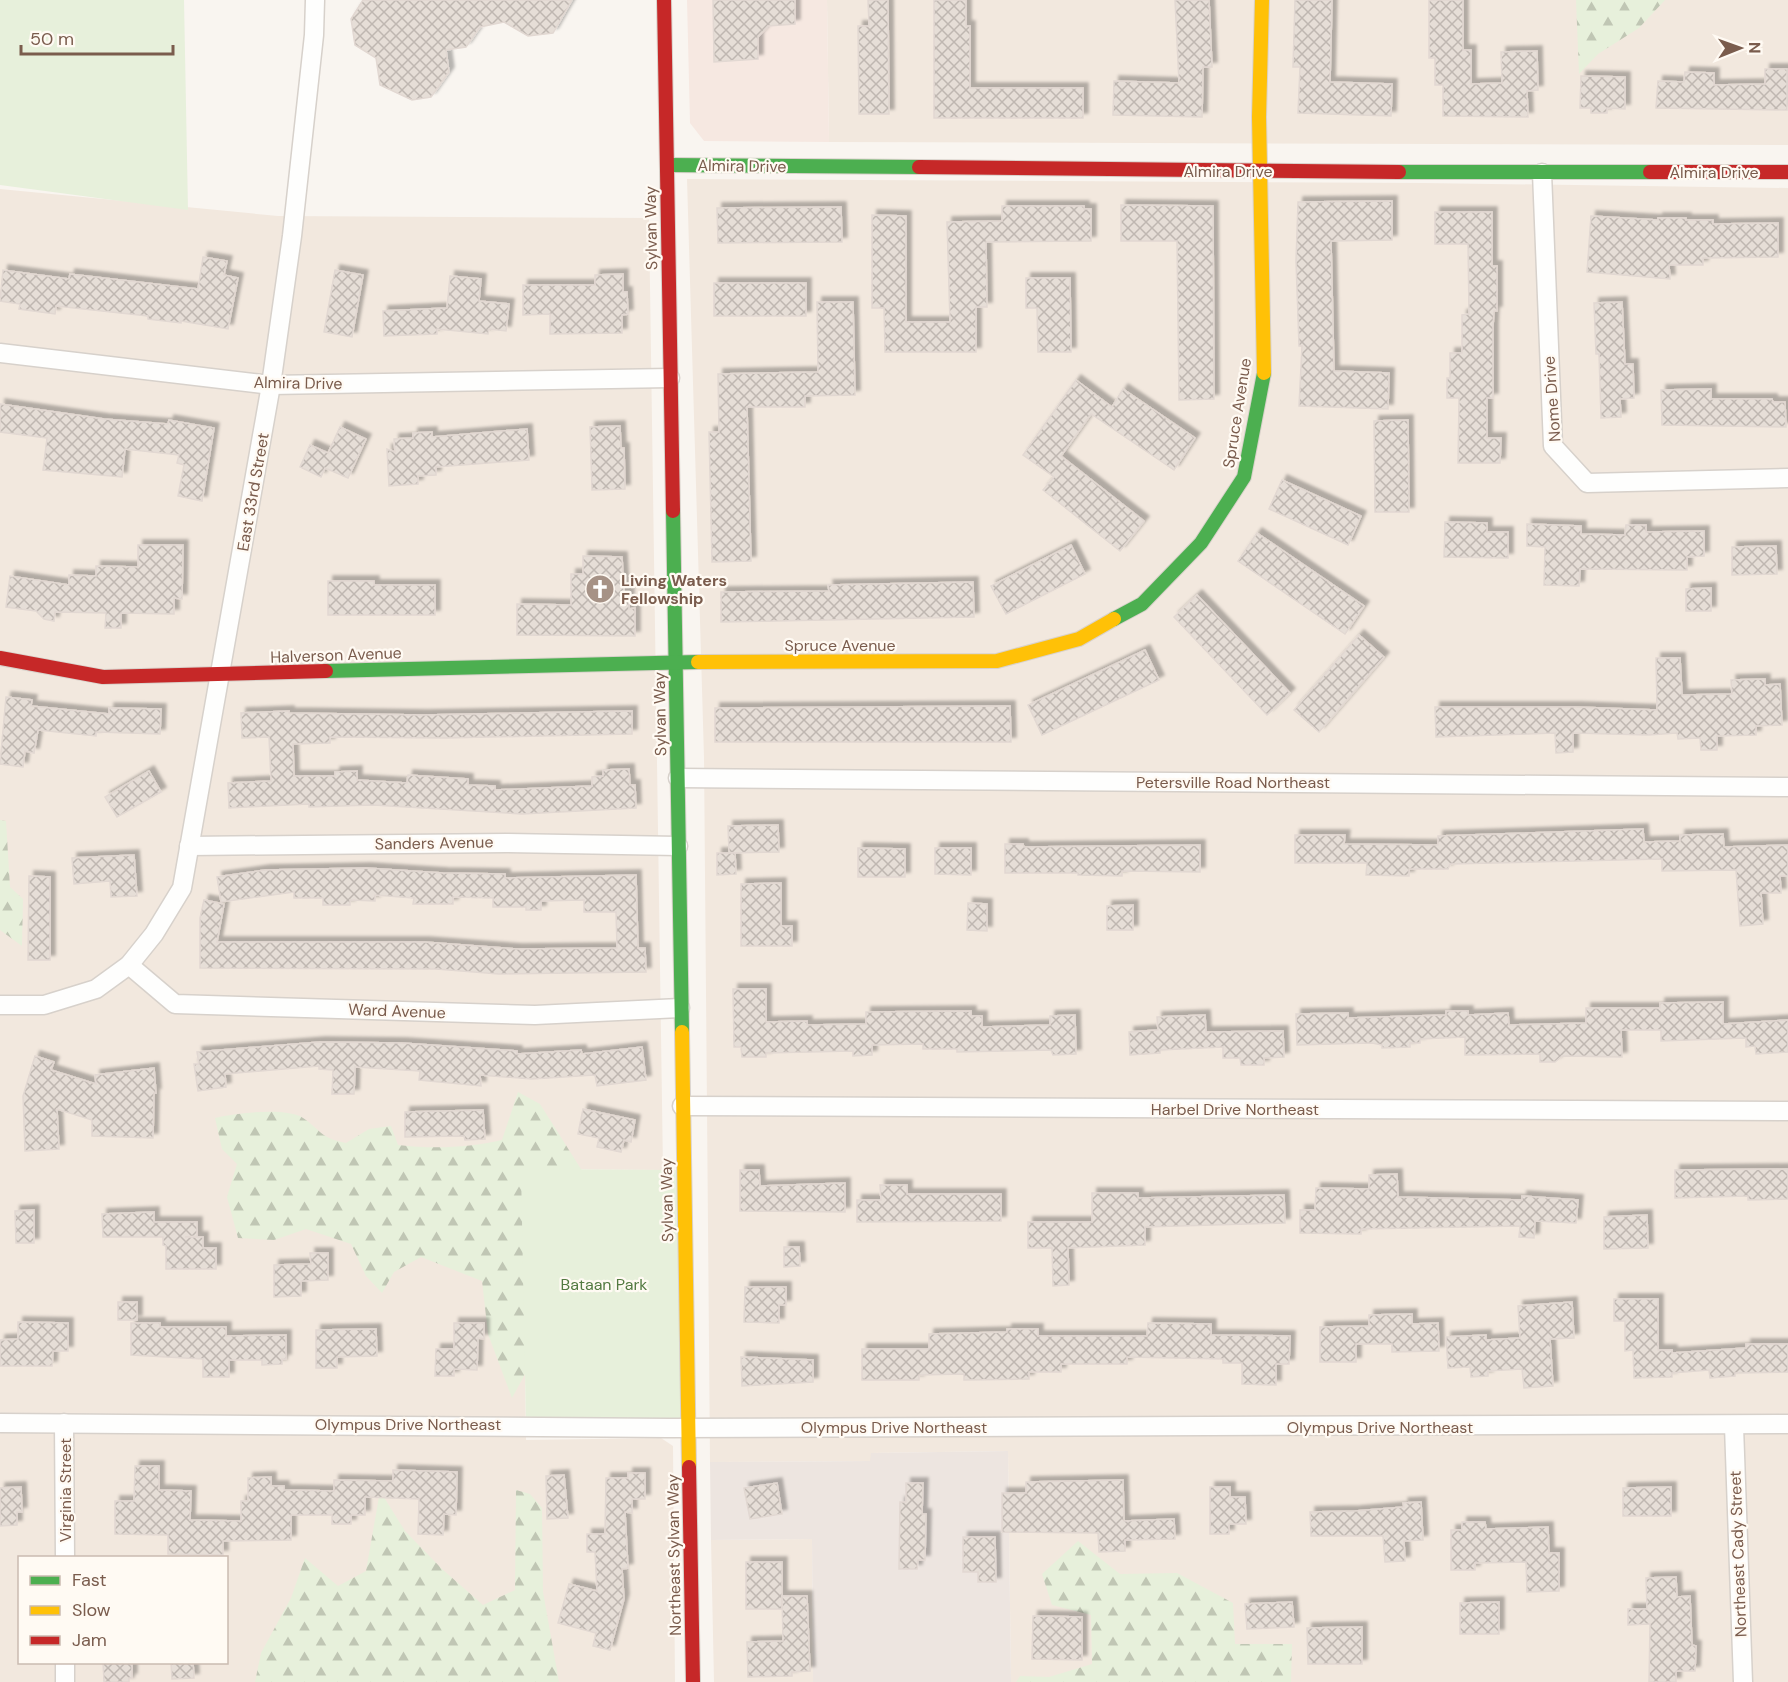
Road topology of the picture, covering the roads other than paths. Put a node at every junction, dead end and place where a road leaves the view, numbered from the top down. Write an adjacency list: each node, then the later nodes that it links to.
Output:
1 (315, 0): 10 (street, East 33rd Street)
2 (664, 0): 4 (street, Sylvan Way)
3 (1262, 0): 5 (street, Spruce Avenue)
4 (667, 165): 5 (street, Almira Drive); 9 (street, Sylvan Way)
5 (1262, 171): 7 (street, Almira Drive); 13 (street, Spruce Avenue)
6 (1788, 172): 7 (street, Almira Drive)
7 (1542, 173): 11 (street, Nome Drive)
8 (0, 353): 10 (street, Almira Drive)
9 (670, 378): 10 (street, Almira Drive); 13 (street, Sylvan Way)
10 (271, 386): 14 (street, East 33rd Street)
11 (1788, 478)
12 (0, 658): 14 (street, Halverson Avenue)
13 (675, 662): 14 (street, Halverson Avenue); 15 (street, Sylvan Way)
14 (222, 674): 17 (street, East 33rd Street)
15 (678, 778): 16 (street, Petersville Road Northeast); 18 (street, Sylvan Way)
16 (1788, 787)
17 (189, 846): 18 (street, Sanders Avenue); 19 (street, East 33rd Street)
18 (678, 846): 21 (street, Sylvan Way)
19 (129, 965): 20 (street, East 33rd Street); 21 (street, Ward Avenue)
20 (0, 1005)
21 (680, 1008): 22 (street, Sylvan Way)
22 (682, 1106): 23 (street, Harbel Drive Northeast); 28 (street, Sylvan Way)
23 (1788, 1111)
24 (0, 1423): 25 (street, Olympus Drive Northeast)
25 (64, 1423): 28 (street, Olympus Drive Northeast); 29 (street, Virginia Street)
26 (1788, 1424): 27 (street, Olympus Drive Northeast)
27 (1734, 1426): 28 (street, Olympus Drive Northeast); 33 (street, Northeast Cady Street)
28 (688, 1427): 32 (street, Northeast Sylvan Way)
29 (65, 1556)
30 (65, 1664): 31 (street)
31 (66, 1682)
32 (693, 1682)
33 (1743, 1682)

